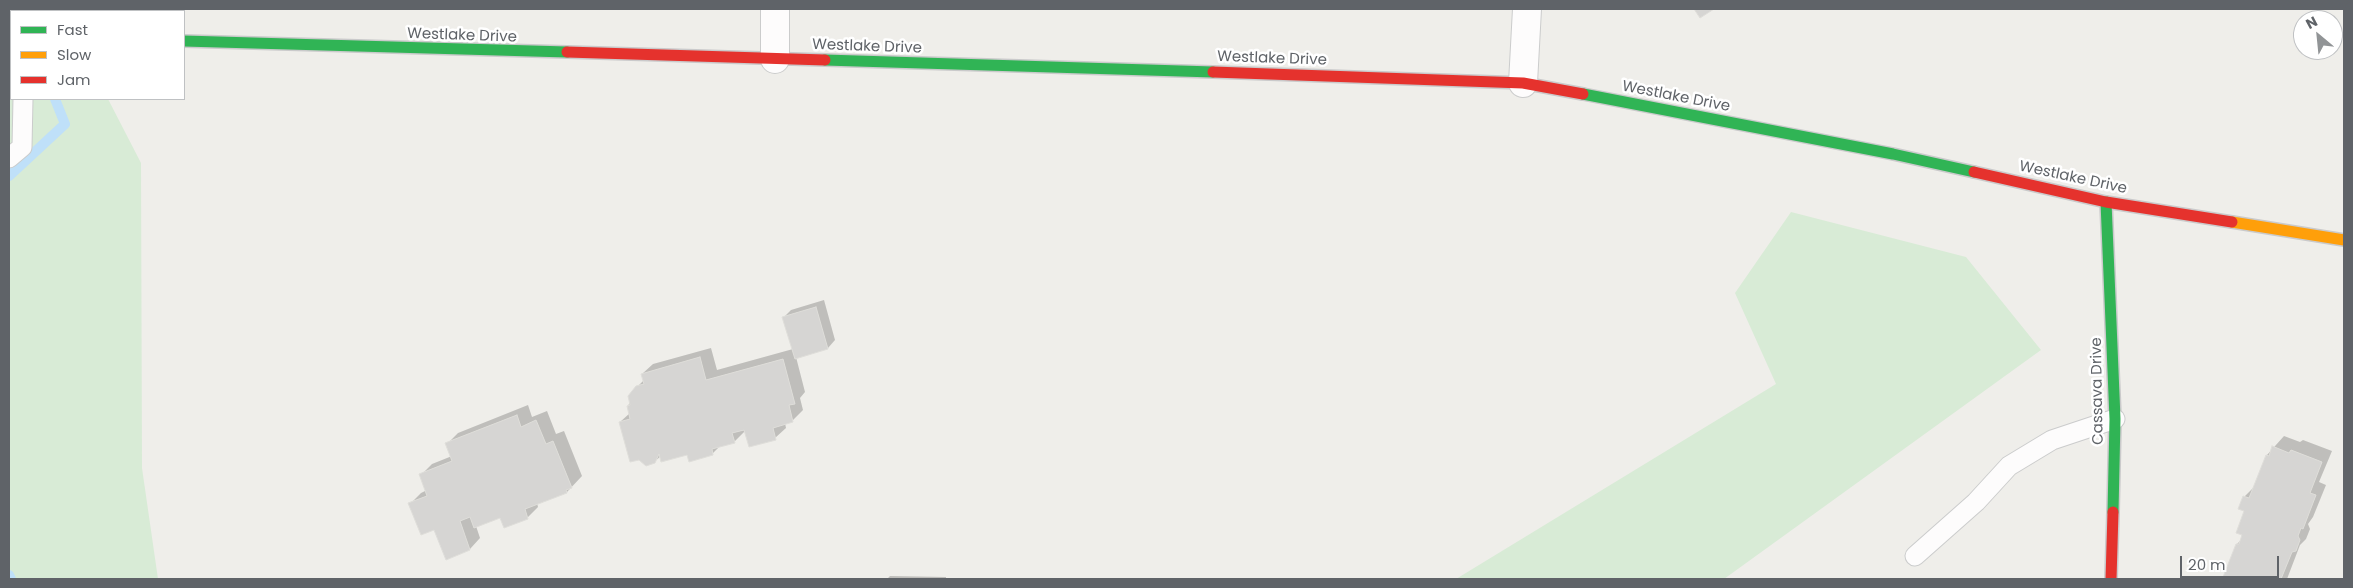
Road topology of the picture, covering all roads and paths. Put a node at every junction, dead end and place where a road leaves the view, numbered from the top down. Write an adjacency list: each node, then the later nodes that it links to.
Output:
1 (774, 9): 4 (street)
2 (1527, 9): 5 (street)
3 (185, 41): 4 (street, Westlake Drive)
4 (775, 59): 5 (street, Westlake Drive)
5 (1523, 83): 8 (street, Westlake Drive)
6 (23, 100): 7 (lane)
7 (9, 158)
8 (2106, 202): 9 (street, Westlake Drive); 10 (street, Cassava Drive)
9 (2344, 240)
10 (2115, 420): 11 (lane); 12 (street, Cassava Drive)
11 (1915, 556)
12 (2111, 579)

